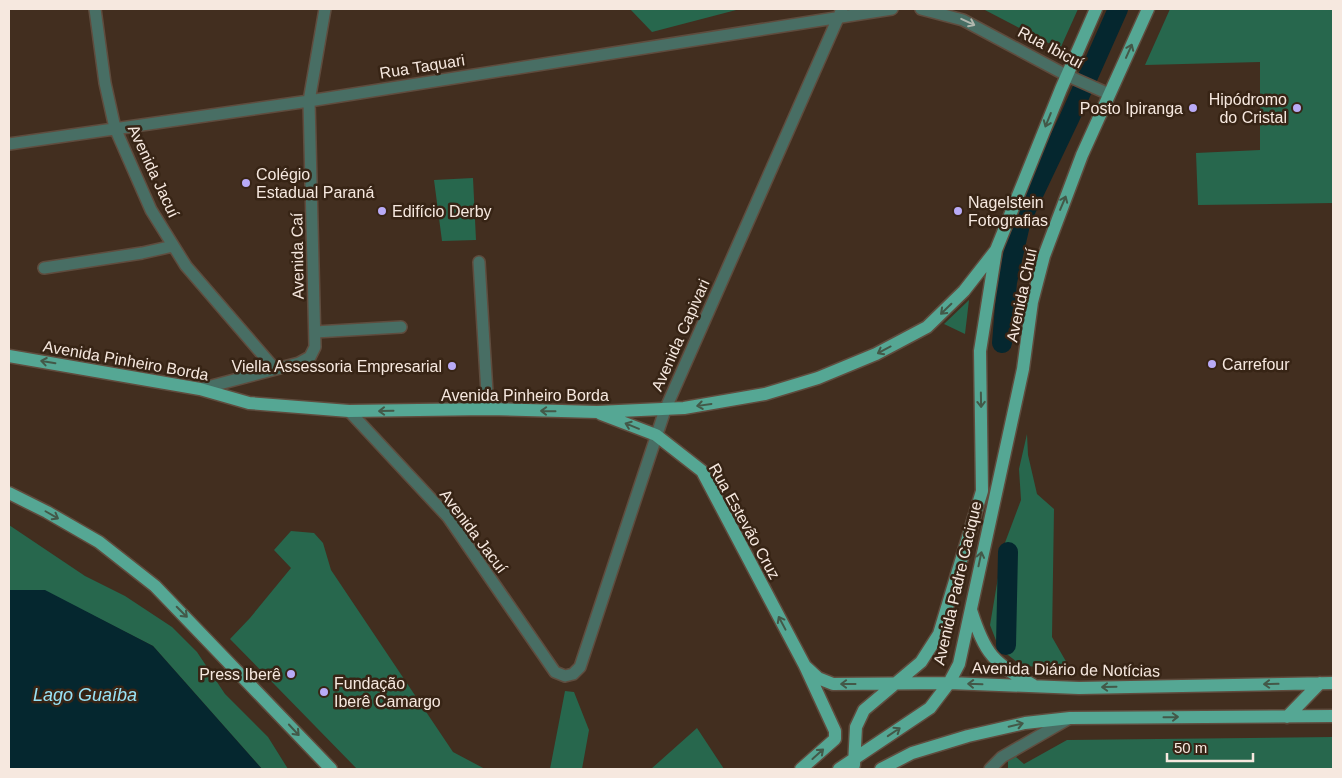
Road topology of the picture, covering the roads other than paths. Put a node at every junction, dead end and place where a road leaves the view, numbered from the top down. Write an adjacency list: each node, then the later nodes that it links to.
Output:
1 (95, 9): 11 (street, Avenida Jacuí)
2 (325, 9): 10 (street, Avenida Caí)
3 (892, 9): 7 (street)
4 (921, 9): 8 (street, Rua Ibicuí, one-way to 8)
5 (1096, 9): 8 (main road, Avenida Chuí)
6 (1148, 9): 9 (main road, Avenida Chuí, one-way to 6)
7 (841, 12): 10 (street, Rua Taquari); 24 (street, Avenida Capivari)
8 (1072, 78): 9 (street, Rua Ibicuí); 14 (main road, Avenida Chuí, one-way to 14)
9 (1109, 94): 21 (main road, Avenida Chuí, one-way to 9)
10 (309, 100): 11 (street, Rua Taquari); 18 (street, Avenida Caí)
11 (115, 128): 12 (street, Rua Taquari); 13 (street, Avenida Jacuí)
12 (9, 144)
13 (173, 246): 16 (street); 20 (street, Avenida Jacuí)
14 (996, 250): 24 (main road, Avenida Pinheiro Borda, one-way to 24); 35 (main road, Avenida Padre Cacique, one-way to 35)
15 (479, 262): 23 (street)
16 (44, 268)
17 (401, 326): 18 (street)
18 (315, 332): 20 (street, Avenida Caí)
19 (9, 356): 22 (main road, Avenida Pinheiro Borda, one-way to 19)
20 (275, 369): 22 (street, Avenida Caí)
21 (1023, 369): 29 (main road, Avenida Padre Cacique, one-way to 21)
22 (200, 389): 25 (main road, Avenida Pinheiro Borda)
23 (488, 409): 25 (main road, Avenida Pinheiro Borda, one-way to 25); 26 (main road, Avenida Pinheiro Borda, one-way to 23)
24 (665, 410): 26 (main road, Avenida Pinheiro Borda); 27 (street, Avenida Capivari)
25 (349, 412): 31 (street, Avenida Jacuí)
26 (597, 412): 27 (main road, Rua Estevão Cruz, one-way to 26)
27 (656, 435): 30 (main road, Rua Estevão Cruz, one-way to 27); 31 (street, Avenida Capivari)
28 (9, 493): 41 (main road, one-way to 41)
29 (970, 607): 32 (main road, Avenida Padre Cacique); 36 (main road)
30 (805, 666): 35 (main road, Avenida Diário de Notícias, one-way to 30); 42 (main road, Rua Estevão Cruz, one-way to 30)
31 (565, 676)
32 (949, 683): 35 (main road, Avenida Diário de Notícias); 36 (main road, Avenida Diário de Notícias, one-way to 32); 40 (main road, Avenida Padre Cacique, one-way to 32)
33 (1320, 683): 34 (main road, Avenida Diário de Notícias); 36 (main road, Avenida Diário de Notícias, one-way to 36); 37 (main road)
34 (1333, 683)
35 (896, 684): 40 (main road, Avenida Padre Cacique)
36 (1036, 686)
37 (1286, 716): 38 (main road); 39 (main road, one-way to 37)
38 (1333, 716)
39 (1070, 718): 44 (main road, one-way to 39); 45 (street)
40 (854, 764): 43 (main road, Avenida Padre Cacique)
41 (331, 769)
42 (801, 769)
43 (839, 769)
44 (881, 769)
45 (990, 769)

